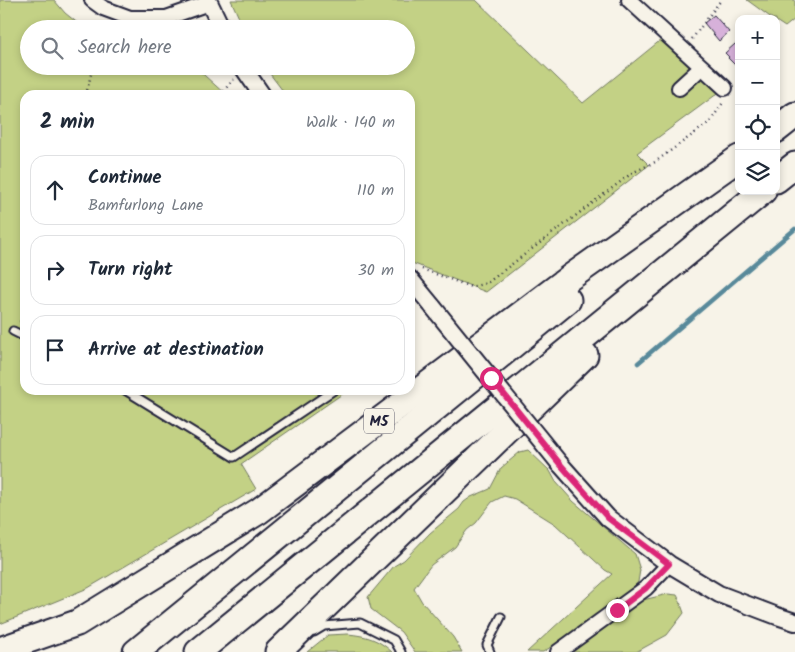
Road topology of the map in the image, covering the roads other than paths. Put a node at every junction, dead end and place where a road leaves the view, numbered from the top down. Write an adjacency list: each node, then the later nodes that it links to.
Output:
1 (92, 0): 3 (street)
2 (629, 0): 5 (street)
3 (208, 2): 4 (street)
4 (217, 20)
5 (702, 67): 7 (street); 8 (street)
6 (248, 75): 9 (street)
7 (679, 88)
8 (725, 88)
9 (259, 90)
10 (795, 115): 11 (highway)
11 (780, 127)
12 (735, 162): 21 (highway, M5)
13 (735, 162): 31 (highway, M5)
14 (795, 165): 15 (highway)
15 (780, 177)
16 (758, 195): 17 (highway)
17 (736, 213): 32 (highway); 33 (highway)
18 (415, 276): 25 (street, bridge)
19 (13, 331): 20 (lane)
20 (20, 334)
21 (415, 394)
22 (133, 395): 23 (lane)
23 (327, 395)
24 (414, 395): 30 (highway, M5)
25 (669, 564): 27 (street); 36 (street)
26 (501, 617): 35 (lane)
27 (795, 622)
28 (309, 635): 34 (lane)
29 (301, 639): 33 (lane)
30 (0, 650)
31 (136, 652)
32 (198, 652)
33 (279, 652)
34 (401, 652)
35 (490, 652)
36 (558, 652)

